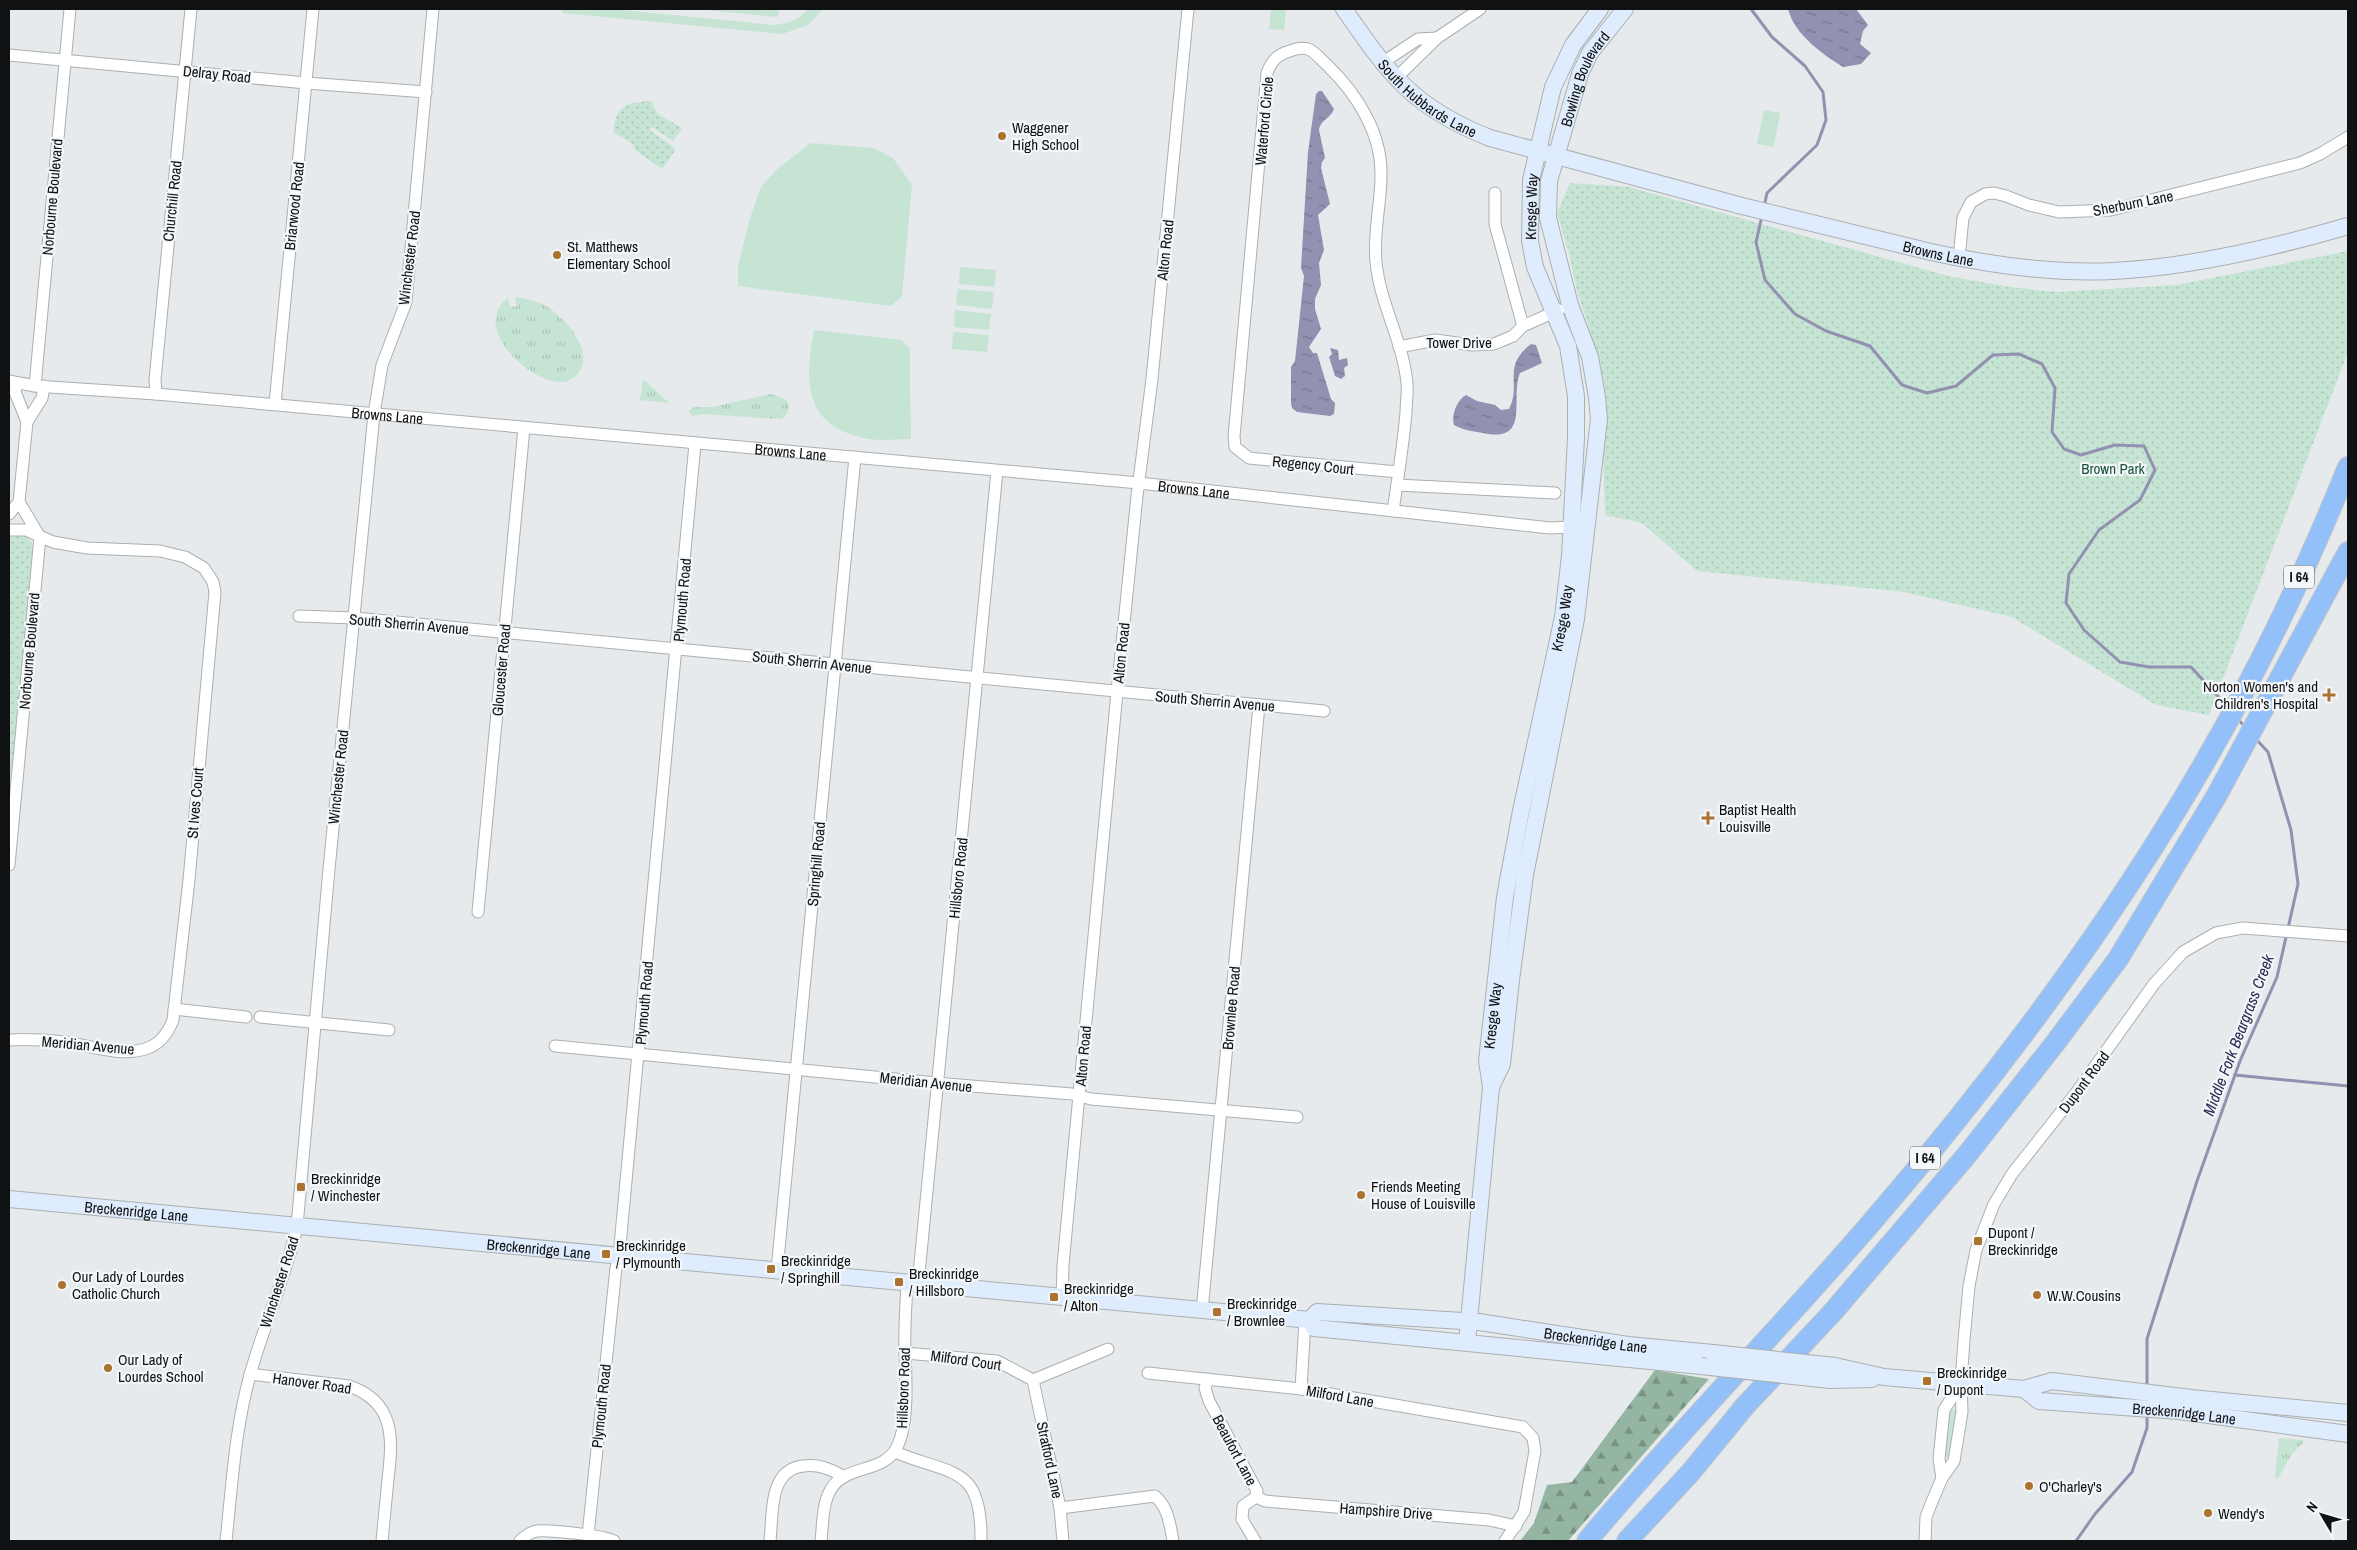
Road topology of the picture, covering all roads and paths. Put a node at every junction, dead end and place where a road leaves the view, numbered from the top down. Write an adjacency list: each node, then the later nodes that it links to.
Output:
1 (70, 9): 12 (street, Norbourne Boulevard)
2 (191, 9): 14 (street, Churchill Road)
3 (313, 9): 16 (street, Briarwood Road)
4 (433, 9): 17 (street, Winchester Road)
5 (1188, 9): 41 (street, Alton Road)
6 (1344, 9): 13 (street, South Hubbards Lane)
7 (1480, 9): 10 (street)
8 (1600, 9): 19 (street, Bowling Boulevard)
9 (1625, 9): 20 (street, Bowling Boulevard)
10 (1437, 38): 13 (street); 15 (street)
11 (9, 55): 12 (street, Delray Road)
12 (65, 60): 14 (street, Delray Road); 29 (street, Norbourne Boulevard)
13 (1382, 63): 15 (street, South Hubbards Lane)
14 (185, 70): 16 (street, Delray Road); 30 (street, Churchill Road)
15 (1396, 78): 19 (street, South Hubbards Lane)
16 (306, 83): 17 (street, Delray Road); 31 (street, Briarwood Road)
17 (426, 92): 32 (street, Winchester Road)
18 (2348, 137): 23 (street, Sherburn Lane)
19 (1536, 150): 20 (street, Browns Lane); 25 (street, Kresge Way)
20 (1555, 155): 23 (street, Browns Lane); 24 (street, Kresge Way)
21 (1495, 193): 26 (street)
22 (2348, 226): 23 (street, Browns Lane)
23 (1959, 258)
24 (1570, 305): 25 (street, Tower Drive); 74 (street, Kresge Way)
25 (1554, 313): 26 (street, Tower Drive); 47 (street, Kresge Way)
26 (1522, 326): 27 (street, Tower Drive)
27 (1399, 347): 36 (street, Waterford Circle); 40 (street, Waterford Circle)
28 (13, 382): 29 (street, Browns Lane); 33 (street, Norbourne Boulevard)
29 (40, 386): 30 (street, Browns Lane); 33 (street, Norbourne Boulevard)
30 (156, 394): 31 (street, Browns Lane)
31 (276, 404): 32 (street, Browns Lane)
32 (374, 414): 34 (street, Browns Lane); 52 (street, Winchester Road)
33 (27, 422): 44 (street, Norbourne Boulevard)
34 (524, 428): 35 (street, Browns Lane); 53 (street, Gloucester Road)
35 (695, 444): 37 (street, Browns Lane); 54 (street, Plymouth Road)
36 (1235, 444): 40 (street, Regency Court)
37 (855, 457): 39 (street, Browns Lane); 55 (street, Springhill Road)
38 (2348, 467): 119 (highway, I 64)
39 (997, 471): 41 (street, Browns Lane); 56 (street, Hillsboro Road)
40 (1398, 472): 42 (street, Waterford Circle)
41 (1139, 484): 45 (street, Browns Lane); 57 (street, Alton Road)
42 (1397, 485): 43 (street); 45 (street, Waterford Circle)
43 (1555, 493)
44 (19, 502): 46 (street); 49 (street)
45 (1393, 511): 47 (street, Browns Lane)
46 (9, 514)
47 (1571, 527): 74 (street, Kresge Way)
48 (9, 530): 49 (street)
49 (40, 537): 60 (street, Norbourne Boulevard); 63 (street, St Ives Court)
50 (2347, 553): 120 (highway, I 64)
51 (299, 616): 52 (street, South Sherrin Avenue)
52 (355, 618): 53 (street, South Sherrin Avenue); 66 (street, Winchester Road)
53 (504, 632): 54 (street, South Sherrin Avenue); 61 (street, Gloucester Road)
54 (677, 650): 55 (street, South Sherrin Avenue); 71 (street, Plymouth Road)
55 (835, 664): 56 (street, South Sherrin Avenue); 72 (street, Springhill Road)
56 (976, 678): 57 (street, South Sherrin Avenue); 73 (street, Hillsboro Road)
57 (1117, 692): 58 (street, South Sherrin Avenue); 75 (street, Alton Road)
58 (1259, 705): 59 (street, South Sherrin Avenue); 76 (street, Brownlee Road)
59 (1324, 711)
60 (9, 865)
61 (478, 912)
62 (2348, 936): 95 (street, Dupont Road)
63 (174, 1009): 64 (street); 68 (street, St Ives Court)
64 (246, 1017)
65 (260, 1017): 66 (street)
66 (316, 1022): 67 (street); 79 (street, Winchester Road)
67 (389, 1030)
68 (164, 1037): 69 (street, Meridian Avenue)
69 (9, 1040)
70 (555, 1046): 71 (street, Meridian Avenue)
71 (639, 1054): 72 (street, Meridian Avenue); 80 (street, Plymouth Road)
72 (796, 1069): 73 (street, Meridian Avenue); 81 (street, Springhill Road)
73 (939, 1082): 75 (street, Meridian Avenue); 82 (street, Hillsboro Road)
74 (1491, 1086): 86 (street, Kresge Way)
75 (1080, 1096): 76 (street, Meridian Avenue); 83 (street, Alton Road)
76 (1221, 1111): 77 (street, Meridian Avenue); 84 (street, Brownlee Road)
77 (1297, 1117)
78 (9, 1199): 79 (street, Breckenridge Lane)
79 (297, 1226): 80 (street, Breckenridge Lane); 92 (street, Winchester Road)
80 (619, 1256): 81 (street, Breckenridge Lane); 107 (street, Plymouth Road)
81 (777, 1270): 82 (street, Breckenridge Lane)
82 (912, 1284): 83 (street, Breckenridge Lane); 89 (street, Hillsboro Road)
83 (1062, 1298): 84 (street, Breckenridge Lane)
84 (1202, 1311): 85 (street, Breckenridge Lane)
85 (1307, 1320): 86 (street, Breckenridge Lane); 87 (street, Breckenridge Lane); 96 (street)
86 (1469, 1321): 87 (street, Kresge Way); 91 (street, Breckenridge Lane, bridge)
87 (1468, 1342): 91 (street, Breckenridge Lane, bridge)
88 (1108, 1349): 94 (street)
89 (905, 1353): 94 (street, Milford Court); 101 (street, Hillsboro Road)
90 (1148, 1373): 93 (street, Milford Lane)
91 (1832, 1373): 95 (street, Breckenridge Lane)
92 (250, 1374): 108 (street, Winchester Road); 109 (street, Hanover Road)
93 (1208, 1379): 96 (street, Milford Lane); 104 (street, Beaufort Lane)
94 (1033, 1380): 105 (street, Stratford Lane)
95 (1961, 1383): 97 (street, Breckenridge Lane); 103 (street, Dupont Road); 103 (street)
96 (1300, 1389): 106 (street, Milford Lane)
97 (2024, 1390): 98 (street, Breckenridge Lane); 98 (street, Breckenridge Lane)
98 (2166, 1403): 99 (street, Breckenridge Lane); 100 (street, Breckenridge Lane)
99 (2348, 1413)
100 (2348, 1434)
101 (895, 1452): 102 (street); 114 (street)
102 (844, 1478): 112 (street); 113 (street)
103 (1942, 1478): 121 (street, Dupont Road)
104 (1256, 1497): 106 (street, Hampshire Drive); 117 (street, Beaufort Lane)
105 (1060, 1508): 115 (street, Stratford Lane); 116 (street)
106 (1516, 1526): 118 (street)
107 (588, 1535): 110 (street); 111 (street)
108 (226, 1541)
109 (382, 1541)
110 (520, 1541)
111 (614, 1541)
112 (770, 1541)
113 (821, 1541)
114 (981, 1541)
115 (1063, 1541)
116 (1173, 1541)
117 (1255, 1541)
118 (1505, 1541)
119 (1587, 1541)
120 (1627, 1541)
121 (1925, 1541)

